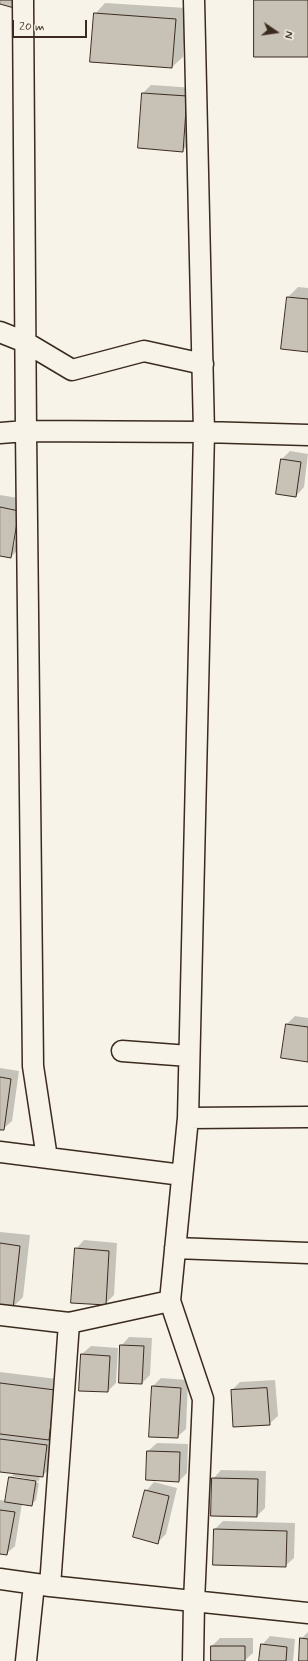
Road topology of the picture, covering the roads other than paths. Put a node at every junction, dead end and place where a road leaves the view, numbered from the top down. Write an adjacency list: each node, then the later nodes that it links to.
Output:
1 (23, 0): 4 (street)
2 (194, 0): 5 (street)
3 (0, 332): 4 (street)
4 (25, 342): 5 (street); 6 (street)
5 (203, 364): 7 (street)
6 (26, 431): 7 (street); 8 (street); 15 (street)
7 (204, 432): 9 (street); 11 (street)
8 (0, 433)
9 (308, 435)
10 (122, 1051): 11 (street)
11 (189, 1056): 13 (street)
12 (308, 1117): 13 (street)
13 (188, 1118): 16 (street)
14 (0, 1152): 15 (street)
15 (47, 1158): 16 (street)
16 (182, 1175): 17 (street)
17 (175, 1248): 18 (street); 19 (street)
18 (308, 1253)
19 (170, 1301): 21 (street); 24 (street)
20 (0, 1315): 21 (street)
21 (69, 1322): 23 (street)
22 (0, 1579): 23 (street)
23 (42, 1585): 24 (street); 26 (street)
24 (194, 1602): 25 (street); 27 (street)
25 (308, 1614)
26 (26, 1661)
27 (193, 1661)

